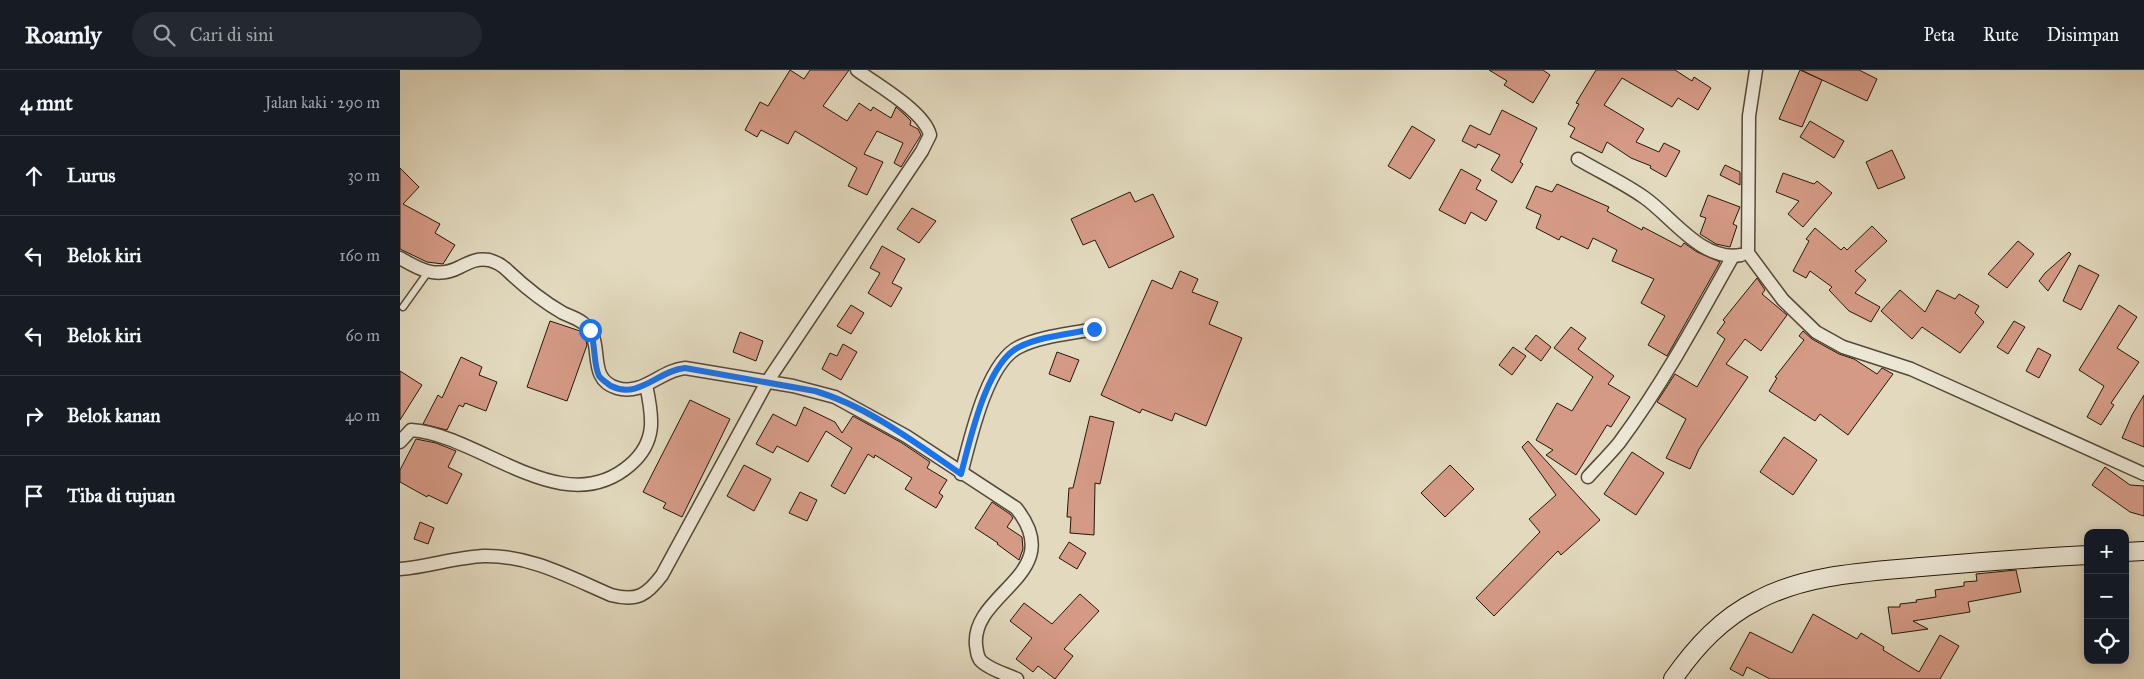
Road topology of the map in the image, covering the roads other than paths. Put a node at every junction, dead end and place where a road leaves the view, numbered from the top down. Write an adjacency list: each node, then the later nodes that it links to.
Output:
1 (857, 70): 10 (street)
2 (1756, 70): 4 (street)
3 (1578, 159): 5 (street)
4 (1748, 253): 5 (street); 15 (street)
5 (1733, 256): 16 (street)
6 (400, 258): 7 (street)
7 (428, 272): 8 (lane); 11 (street)
8 (403, 307)
9 (1094, 329): 14 (street)
10 (767, 382): 11 (street); 14 (street); 20 (street)
11 (646, 385): 12 (street)
12 (406, 427): 13 (street)
13 (400, 442)
14 (961, 474): 21 (street)
15 (2144, 474)
16 (1588, 478)
17 (2144, 551): 18 (street)
18 (2129, 552)
19 (2084, 555): 22 (street)
20 (400, 569)
21 (1017, 679)
22 (1673, 679)

